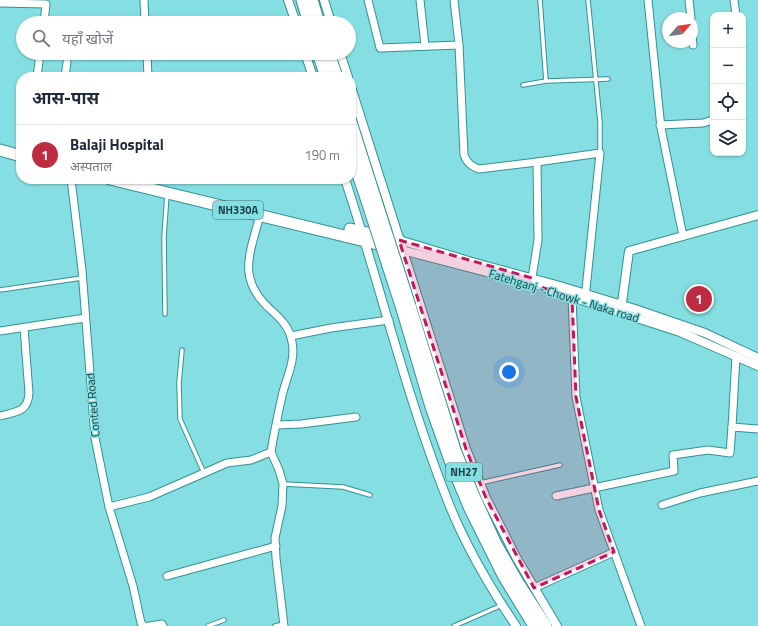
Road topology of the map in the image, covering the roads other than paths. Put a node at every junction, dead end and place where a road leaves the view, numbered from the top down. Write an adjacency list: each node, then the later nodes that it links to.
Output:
1 (144, 0): 18 (street)
2 (288, 0): 19 (street)
3 (302, 0): 20 (highway)
4 (312, 0): 21 (highway)
5 (324, 0): 22 (street)
6 (368, 0): 24 (street)
7 (420, 0): 24 (street)
8 (454, 0): 23 (street)
9 (540, 0): 41 (lane)
10 (588, 0): 39 (lane)
11 (648, 0): 45 (street)
12 (689, 0): 15 (street)
13 (734, 0): 16 (street)
14 (0, 3): 17 (street)
15 (690, 12)
16 (736, 12)
17 (45, 16)
18 (145, 16)
19 (294, 16)
20 (307, 16)
21 (317, 16)
22 (329, 16)
23 (459, 45): 24 (street); 52 (street)
24 (425, 46)
25 (39, 60): 32 (street)
26 (147, 60): 34 (street)
27 (307, 60): 35 (street)
28 (320, 60): 36 (highway)
29 (331, 60): 37 (highway)
30 (342, 60): 38 (street)
31 (67, 62): 33 (street)
32 (38, 72)
33 (66, 72)
34 (148, 72)
35 (311, 72)
36 (324, 72)
37 (335, 72)
38 (346, 72)
39 (596, 79): 40 (lane); 41 (lane); 50 (lane)
40 (608, 79)
41 (546, 81): 42 (lane)
42 (523, 84)
43 (356, 103): 64 (street)
44 (710, 121): 45 (street)
45 (660, 125): 63 (street)
46 (356, 142): 58 (highway, NH27)
47 (0, 144): 48 (highway)
48 (16, 149)
49 (0, 150): 51 (highway)
50 (600, 153): 52 (street); 69 (street)
51 (16, 155)
52 (537, 162): 66 (street)
53 (356, 165): 58 (highway, NH27)
54 (72, 184): 65 (street, Conted Road)
55 (130, 184): 59 (highway, NH330A)
56 (153, 184): 62 (highway, NH330A)
57 (347, 184): 62 (street)
58 (367, 185): 70 (highway, NH27, bridge)
59 (167, 193): 60 (highway, NH330A); 72 (lane)
60 (260, 215): 62 (highway, NH330A); 77 (street)
61 (758, 215): 63 (street)
62 (364, 236): 64 (highway, Fatehganj - Chowk - Naka road / NH330A); 74 (street)
63 (683, 236): 71 (street)
64 (400, 245): 66 (street, Fatehganj - Chowk - Naka road); 91 (street)
65 (82, 278): 67 (lane); 73 (street, Conted Road)
66 (532, 281): 68 (street, Fatehganj - Chowk - Naka road); 69 (street)
67 (0, 290)
68 (572, 297): 69 (street, Fatehganj - Chowk - Naka road); 93 (street)
69 (585, 297): 71 (street)
70 (406, 308): 112 (highway, NH27); 113 (highway, NH27)
71 (621, 309): 79 (street, Fatehganj - Chowk - Naka road); 80 (street)
72 (165, 314)
73 (86, 318): 75 (street); 97 (street, Conted Road)
74 (389, 320): 77 (street); 102 (street)
75 (24, 328): 76 (street); 82 (street)
76 (0, 331)
77 (291, 336): 84 (street)
78 (182, 350): 89 (lane)
79 (736, 356): 81 (street, Fatehganj - Chowk - Naka road); 85 (street)
80 (758, 358)
81 (758, 366)
82 (0, 416)
83 (356, 417): 84 (street)
84 (277, 424): 87 (street)
85 (732, 427): 86 (street); 93 (street)
86 (758, 430)
87 (271, 452): 89 (street); 92 (street)
88 (560, 465): 91 (lane)
89 (204, 473): 97 (street)
90 (758, 481): 96 (street)
91 (480, 483): 101 (street)
92 (283, 484): 94 (lane); 98 (street)
93 (595, 488): 95 (street); 99 (street)
94 (370, 495)
95 (556, 496)
96 (662, 505)
97 (109, 507): 105 (street, Conted Road)
98 (276, 546): 100 (street); 104 (street)
99 (614, 552): 101 (street); 115 (street)
100 (167, 576)
101 (534, 588): 114 (street)
102 (502, 605): 110 (lane); 111 (street)
103 (224, 620): 108 (lane)
104 (284, 625): 109 (lane)
105 (144, 626)
106 (150, 626): 107 (street)
107 (163, 626)
108 (208, 626)
109 (275, 626)
110 (454, 626)
111 (516, 626)
112 (534, 626)
113 (546, 626)
114 (557, 626)
115 (640, 626)

